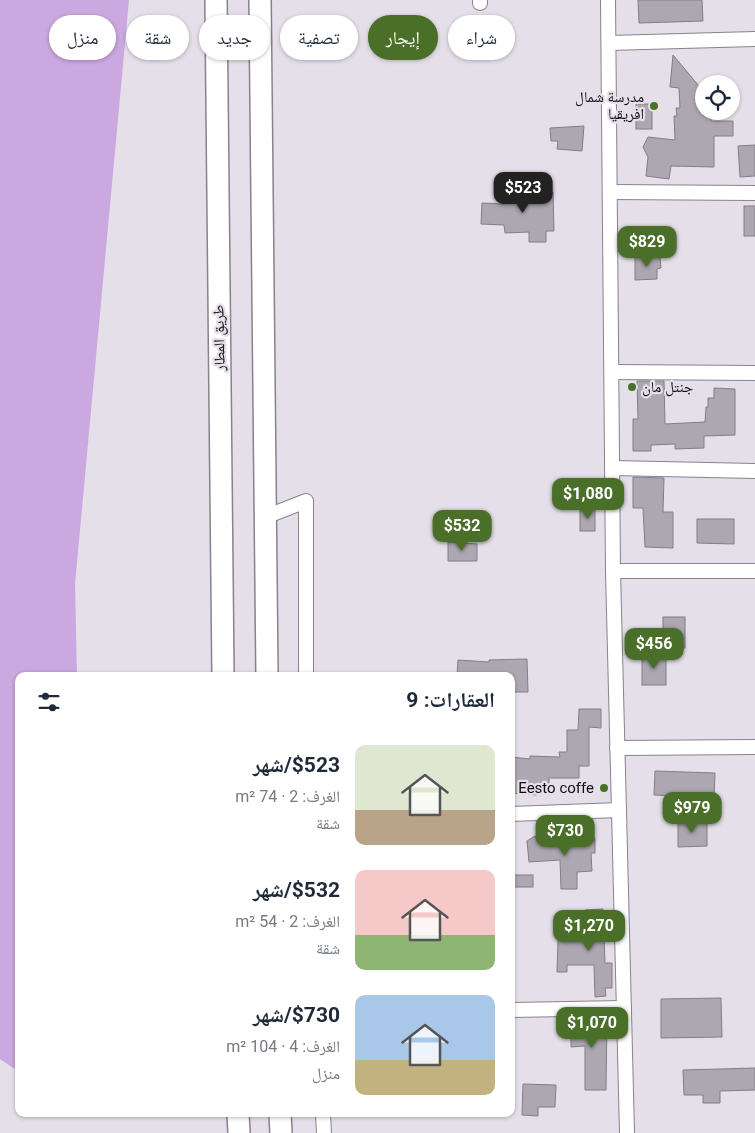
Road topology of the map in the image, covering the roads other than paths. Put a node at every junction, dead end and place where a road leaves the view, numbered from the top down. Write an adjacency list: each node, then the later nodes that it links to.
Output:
1 (216, 0): 15 (highway, طريق المطار)
2 (260, 0): 12 (highway)
3 (608, 0): 5 (street)
4 (755, 39): 5 (street)
5 (609, 43): 6 (street)
6 (610, 192): 7 (street); 8 (street)
7 (755, 193)
8 (613, 372): 9 (street); 10 (street)
9 (755, 373)
10 (612, 468): 11 (street); 13 (street)
11 (755, 471)
12 (265, 517): 16 (highway); 17 (street)
13 (613, 571): 14 (street); 19 (street)
14 (755, 571)
15 (223, 672)
16 (267, 672)
17 (306, 672)
18 (755, 747): 19 (street)
19 (617, 748): 20 (street)
20 (619, 810): 21 (street); 22 (street)
21 (515, 814)
22 (624, 1008): 23 (street); 30 (street)
23 (515, 1010)
24 (238, 1117): 27 (highway)
25 (280, 1117): 28 (highway)
26 (323, 1117): 29 (street)
27 (239, 1133)
28 (281, 1133)
29 (324, 1133)
30 (627, 1133)

